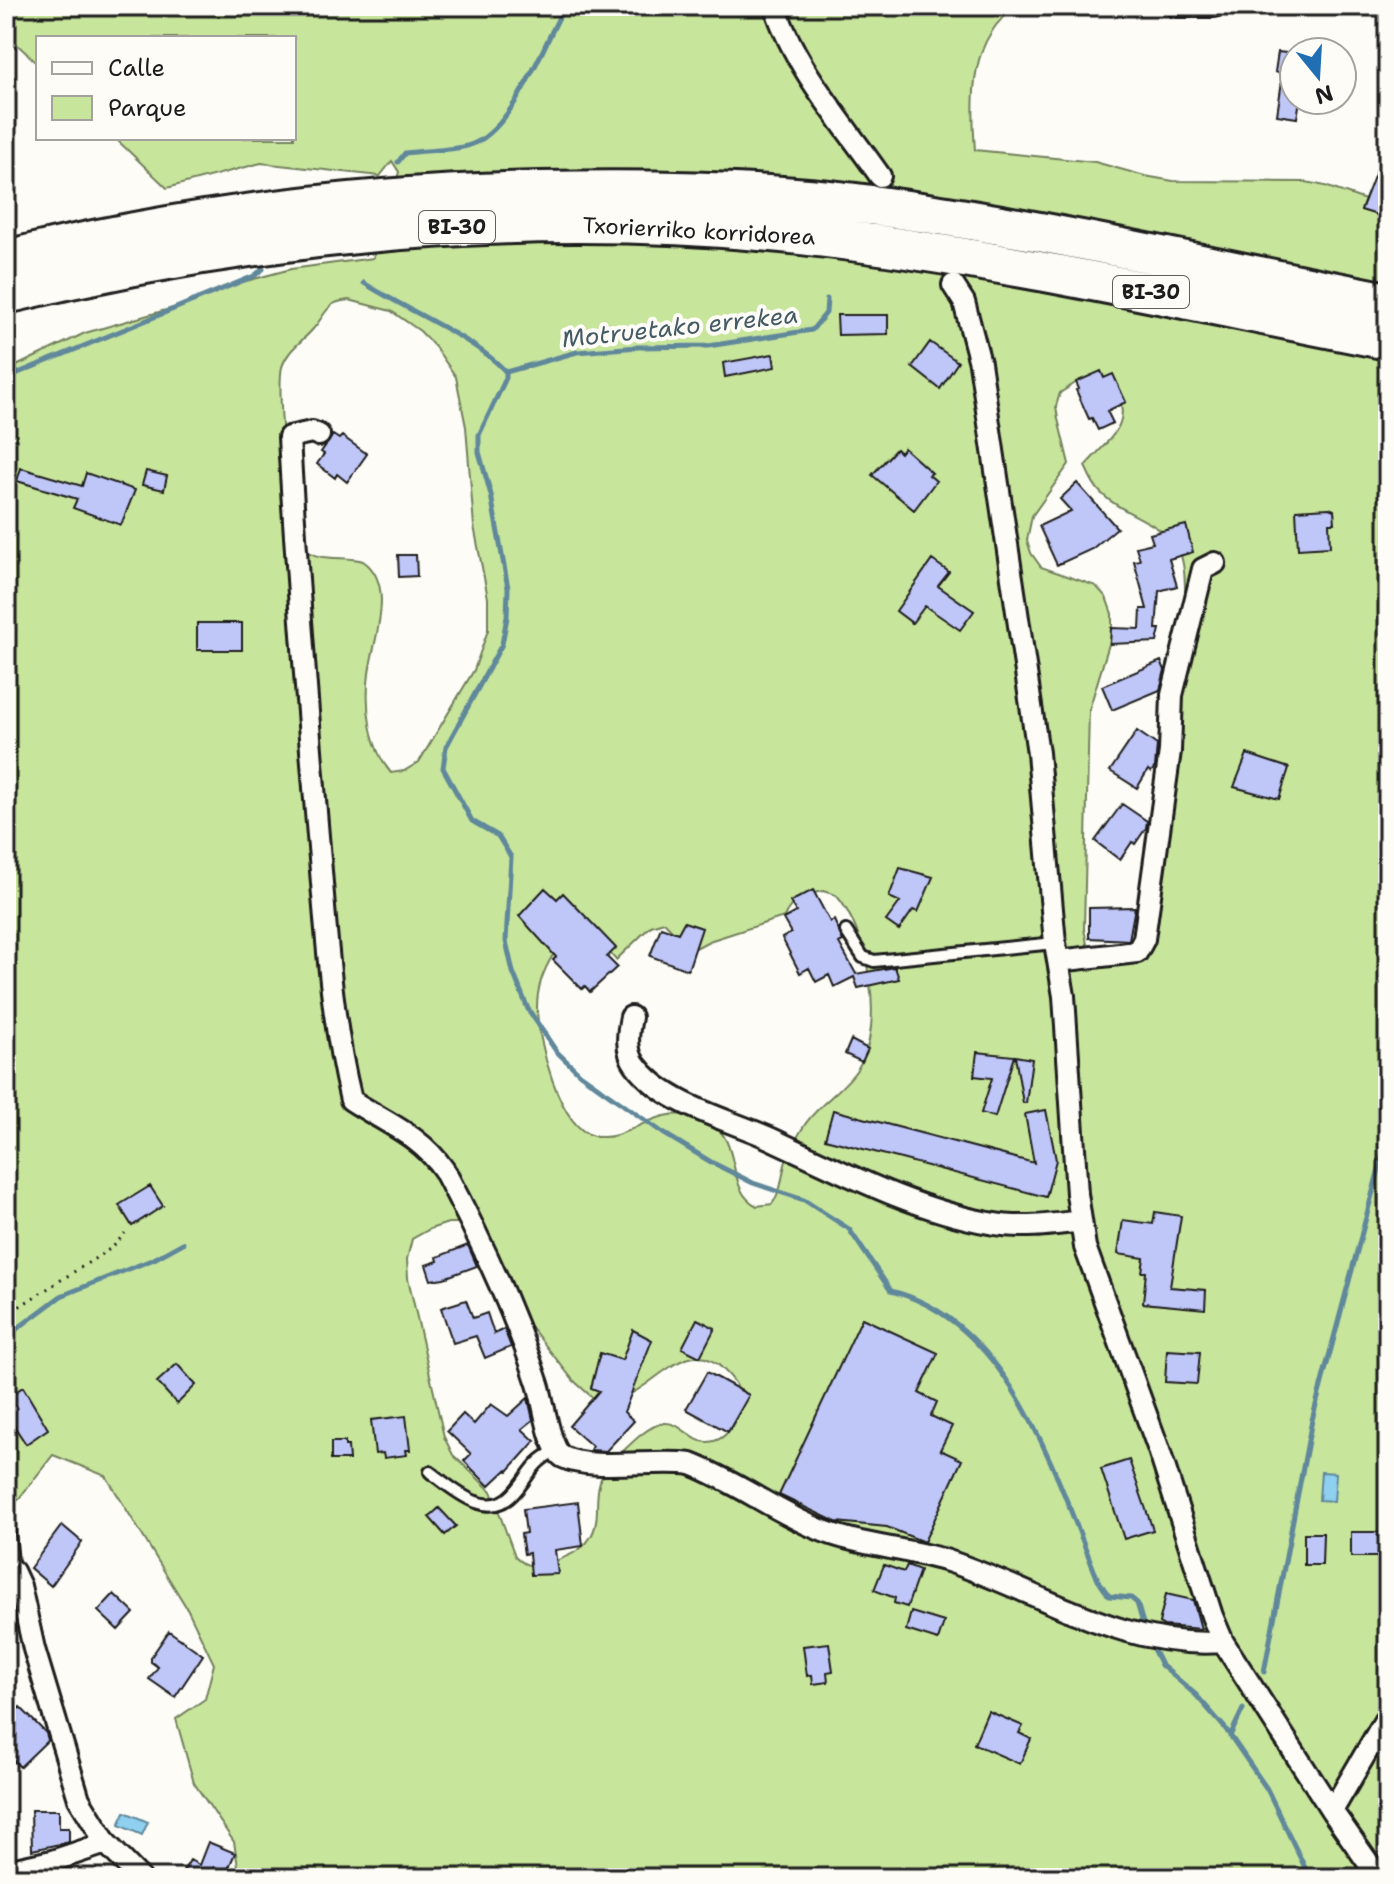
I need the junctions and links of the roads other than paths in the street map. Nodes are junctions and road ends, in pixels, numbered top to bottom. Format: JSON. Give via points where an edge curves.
{"nodes":[{"id":1,"x":775,"y":6,"type":"edge"},
{"id":2,"x":1176,"y":6,"type":"edge"},
{"id":3,"x":1214,"y":6,"type":"edge"},
{"id":4,"x":880,"y":176,"type":"dead end"},
{"id":5,"x":6,"y":260,"type":"edge"},
{"id":6,"x":953,"y":285,"type":"dead end"},
{"id":7,"x":6,"y":294,"type":"edge"},
{"id":8,"x":1388,"y":302,"type":"edge"},
{"id":9,"x":1388,"y":340,"type":"edge"},
{"id":10,"x":319,"y":435,"type":"dead end"},
{"id":11,"x":1215,"y":563,"type":"dead end"},
{"id":12,"x":846,"y":931,"type":"dead end"},
{"id":13,"x":1056,"y":952,"type":"junction"},
{"id":14,"x":631,"y":1017,"type":"dead end"},
{"id":15,"x":1081,"y":1221,"type":"junction"},
{"id":16,"x":557,"y":1450,"type":"junction"},
{"id":17,"x":430,"y":1472,"type":"dead end"},
{"id":18,"x":6,"y":1505,"type":"edge"},
{"id":19,"x":10,"y":1569,"type":"edge"},
{"id":20,"x":1223,"y":1642,"type":"junction"},
{"id":21,"x":1388,"y":1715,"type":"edge"},
{"id":22,"x":1332,"y":1811,"type":"junction"},
{"id":23,"x":106,"y":1843,"type":"junction"},
{"id":24,"x":6,"y":1871,"type":"edge"},
{"id":25,"x":140,"y":1878,"type":"edge"},
{"id":26,"x":1379,"y":1878,"type":"edge"}],
"edges":[{"from":1,"to":4,"type":"street","via":[[800,62]]},
{"from":2,"to":3,"type":"street"},
{"from":5,"to":8,"type":"highway","name":"Txorierriko korridorea","number":"BI-30","via":[[153,228],[324,204],[473,193],[703,191],[827,200],[1043,232]]},
{"from":6,"to":13,"type":"street","via":[[964,302],[980,363],[1038,753]]},
{"from":7,"to":9,"type":"highway","name":"Txorierriko korridorea","number":"BI-30","via":[[160,261],[327,237],[475,226],[629,224],[756,231],[912,249]]},
{"from":10,"to":16,"type":"street","via":[[289,437],[328,946],[345,1077],[351,1100],[431,1150],[444,1170],[524,1342]]},
{"from":11,"to":13,"type":"street","via":[[1203,569],[1172,695],[1170,751],[1144,939],[1137,952]]},
{"from":12,"to":13,"type":"lane","via":[[863,957],[874,961]]},
{"from":13,"to":15,"type":"street"},
{"from":14,"to":15,"type":"street","via":[[627,1038],[632,1061],[651,1082],[707,1114],[959,1217],[1030,1228]]},
{"from":15,"to":20,"type":"street","via":[[1085,1247]]},
{"from":16,"to":17,"type":"lane","via":[[540,1458],[499,1504],[481,1505]]},
{"from":16,"to":20,"type":"street","via":[[561,1457],[588,1464],[691,1464],[820,1530],[949,1561],[1098,1624]]},
{"from":18,"to":19,"type":"lane"},
{"from":19,"to":23,"type":"street","via":[[20,1586],[79,1799]]},
{"from":20,"to":22,"type":"street"},
{"from":21,"to":22,"type":"street"},
{"from":22,"to":26,"type":"street"},
{"from":23,"to":24,"type":"street"},
{"from":23,"to":25,"type":"street"}]}
